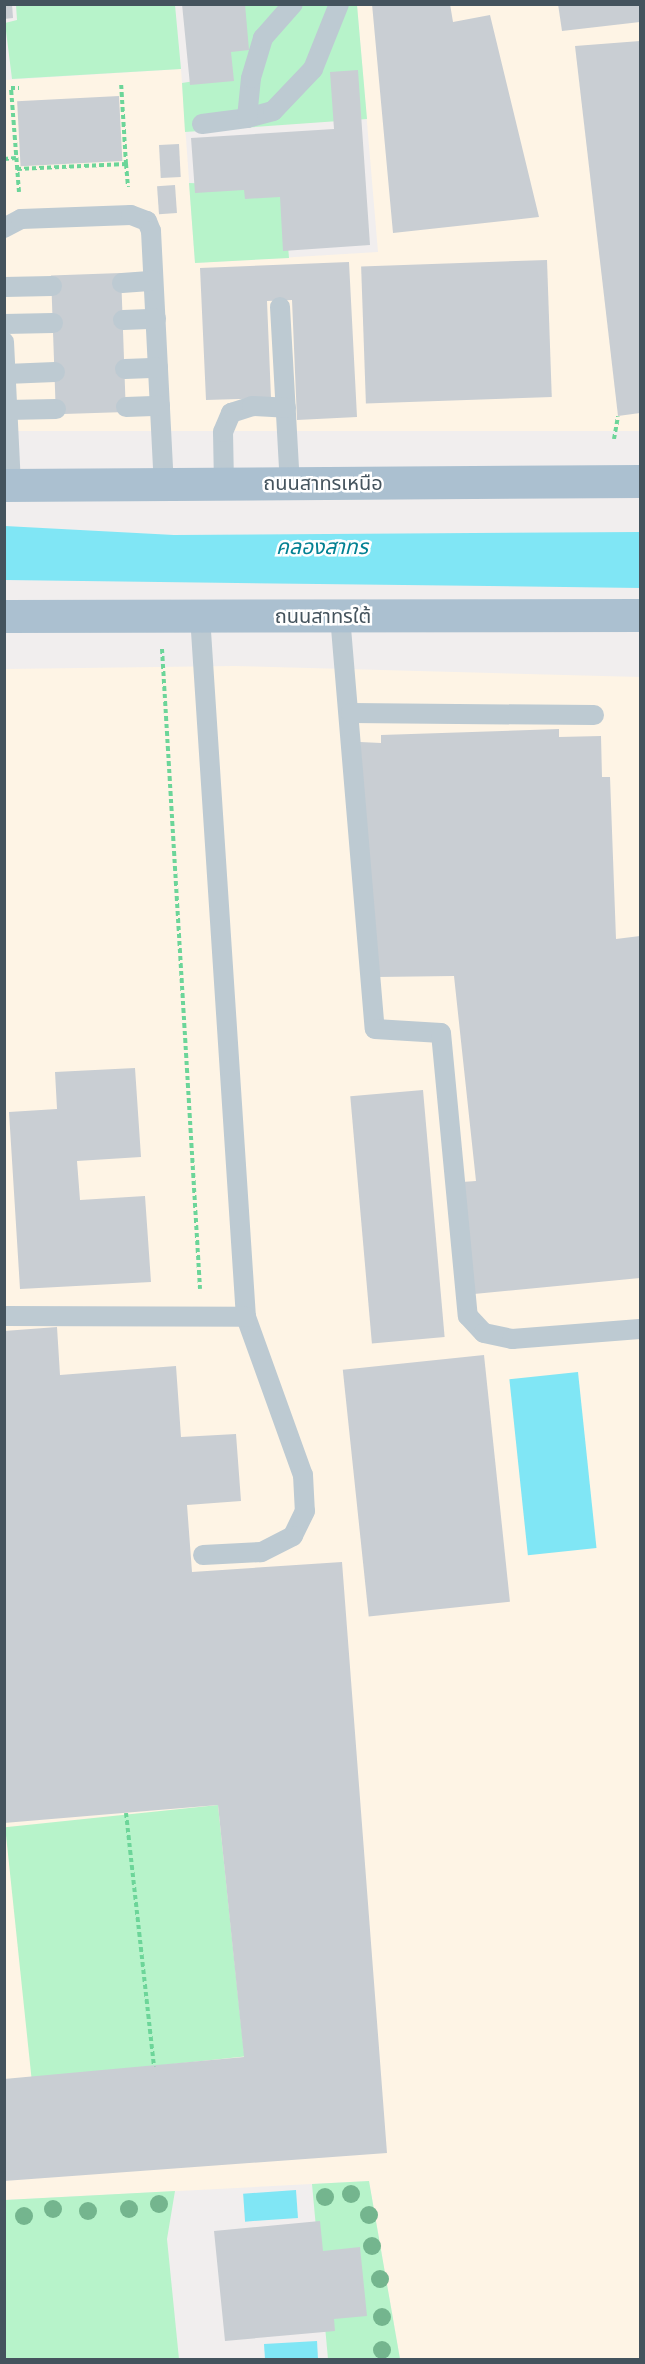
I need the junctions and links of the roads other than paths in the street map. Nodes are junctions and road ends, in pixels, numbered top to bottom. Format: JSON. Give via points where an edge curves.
{"nodes":[{"id":1,"x":293,"y":4,"type":"edge"},
{"id":2,"x":339,"y":4,"type":"edge"},
{"id":3,"x":247,"y":118,"type":"junction"},
{"id":4,"x":202,"y":124,"type":"dead end"},
{"id":5,"x":13,"y":224,"type":"edge"},
{"id":6,"x":153,"y":281,"type":"junction"},
{"id":7,"x":122,"y":283,"type":"dead end"},
{"id":8,"x":52,"y":286,"type":"dead end"},
{"id":9,"x":4,"y":287,"type":"edge"},
{"id":10,"x":280,"y":307,"type":"dead end"},
{"id":11,"x":156,"y":319,"type":"junction"},
{"id":12,"x":123,"y":320,"type":"dead end"},
{"id":13,"x":53,"y":322,"type":"dead end"},
{"id":14,"x":4,"y":324,"type":"edge"},
{"id":15,"x":4,"y":342,"type":"edge"},
{"id":16,"x":158,"y":368,"type":"junction"},
{"id":17,"x":125,"y":369,"type":"dead end"},
{"id":18,"x":55,"y":372,"type":"dead end"},
{"id":19,"x":6,"y":374,"type":"junction"},
{"id":20,"x":160,"y":406,"type":"junction"},
{"id":21,"x":126,"y":407,"type":"dead end"},
{"id":22,"x":286,"y":408,"type":"junction"},
{"id":23,"x":56,"y":409,"type":"dead end"},
{"id":24,"x":8,"y":410,"type":"junction"},
{"id":25,"x":640,"y":481,"type":"edge"},
{"id":26,"x":164,"y":484,"type":"junction"},
{"id":27,"x":224,"y":484,"type":"junction"},
{"id":28,"x":291,"y":484,"type":"junction"},
{"id":29,"x":8,"y":485,"type":"edge"},
{"id":30,"x":640,"y":615,"type":"edge"},
{"id":31,"x":4,"y":616,"type":"edge"},
{"id":32,"x":200,"y":616,"type":"junction"},
{"id":33,"x":340,"y":616,"type":"junction"},
{"id":34,"x":351,"y":713,"type":"junction"},
{"id":35,"x":594,"y":715,"type":"dead end"},
{"id":36,"x":4,"y":1316,"type":"edge"},
{"id":37,"x":246,"y":1317,"type":"junction"},
{"id":38,"x":640,"y":1329,"type":"edge"},
{"id":39,"x":203,"y":1555,"type":"dead end"}],
"edges":[{"from":1,"to":3,"type":"lane","via":[[263,38],[251,78]]},
{"from":2,"to":3,"type":"lane","via":[[313,69],[273,111]]},
{"from":3,"to":4,"type":"lane"},
{"from":5,"to":6,"type":"lane","via":[[138,216],[147,221],[151,231]]},
{"from":6,"to":7,"type":"lane"},
{"from":6,"to":11,"type":"lane"},
{"from":8,"to":9,"type":"lane"},
{"from":10,"to":22,"type":"lane"},
{"from":11,"to":12,"type":"lane"},
{"from":11,"to":16,"type":"lane"},
{"from":13,"to":14,"type":"lane"},
{"from":15,"to":19,"type":"lane"},
{"from":16,"to":17,"type":"lane"},
{"from":16,"to":20,"type":"lane"},
{"from":18,"to":19,"type":"lane"},
{"from":19,"to":24,"type":"lane"},
{"from":20,"to":21,"type":"lane"},
{"from":20,"to":26,"type":"lane"},
{"from":22,"to":27,"type":"lane","via":[[252,406],[231,413],[223,432]]},
{"from":22,"to":28,"type":"lane"},
{"from":23,"to":24,"type":"lane"},
{"from":24,"to":29,"type":"lane"},
{"from":25,"to":28,"type":"main road","name":"ถนนสาทรเหนือ"},
{"from":26,"to":27,"type":"main road","name":"ถนนสาทรเหนือ"},
{"from":26,"to":29,"type":"main road","name":"ถนนสาทรเหนือ"},
{"from":27,"to":28,"type":"main road","name":"ถนนสาทรเหนือ"},
{"from":30,"to":33,"type":"main road","name":"ถนนสาทรใต้"},
{"from":31,"to":32,"type":"main road","name":"ถนนสาทรใต้"},
{"from":32,"to":33,"type":"main road","name":"ถนนสาทรใต้"},
{"from":32,"to":37,"type":"lane"},
{"from":33,"to":34,"type":"lane"},
{"from":34,"to":35,"type":"lane"},
{"from":34,"to":38,"type":"lane","via":[[375,1029],[441,1033],[468,1316],[484,1333],[512,1339]]},
{"from":36,"to":37,"type":"lane"},
{"from":37,"to":39,"type":"lane","via":[[303,1475],[305,1511],[293,1536],[261,1552]]}]}
